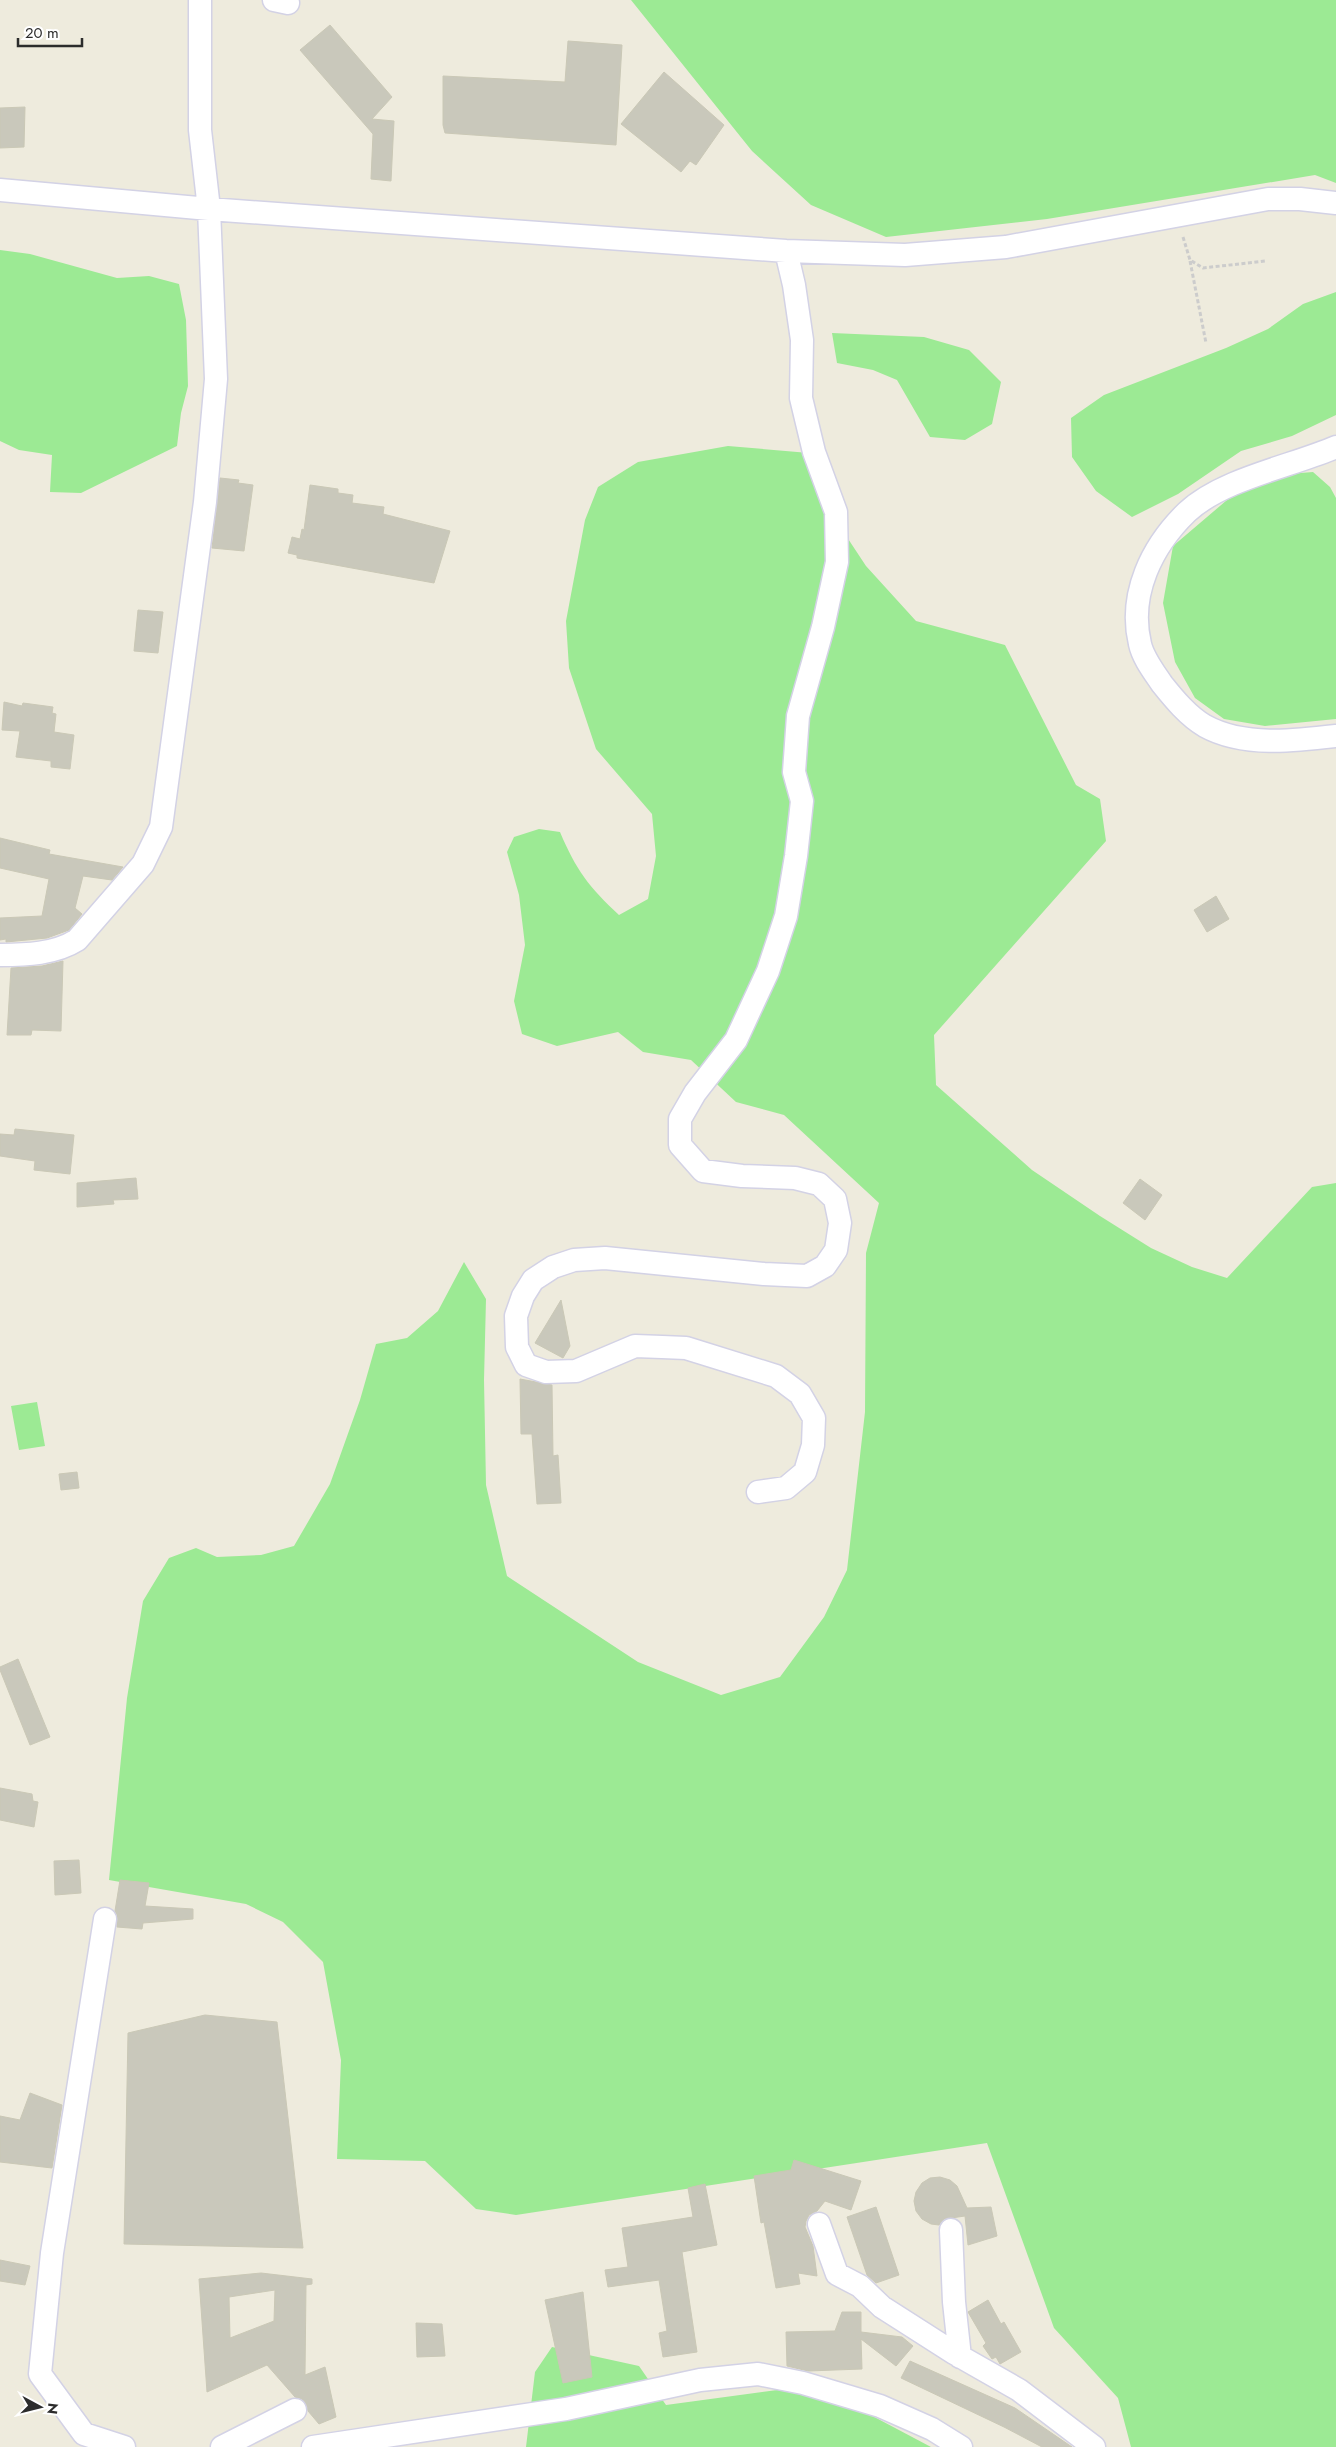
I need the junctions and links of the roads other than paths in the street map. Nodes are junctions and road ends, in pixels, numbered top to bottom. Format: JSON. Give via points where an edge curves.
{"nodes":[{"id":1,"x":200,"y":0,"type":"edge"},
{"id":2,"x":0,"y":190,"type":"edge"},
{"id":3,"x":1336,"y":203,"type":"edge"},
{"id":4,"x":209,"y":209,"type":"junction"},
{"id":5,"x":786,"y":251,"type":"junction"},
{"id":6,"x":1336,"y":447,"type":"edge"},
{"id":7,"x":1336,"y":736,"type":"edge"},
{"id":8,"x":0,"y":956,"type":"edge"},
{"id":9,"x":758,"y":1492,"type":"dead end"},
{"id":10,"x":105,"y":1919,"type":"dead end"},
{"id":11,"x":819,"y":2224,"type":"dead end"},
{"id":12,"x":950,"y":2230,"type":"dead end"},
{"id":13,"x":960,"y":2357,"type":"junction"},
{"id":14,"x":295,"y":2410,"type":"dead end"},
{"id":15,"x":78,"y":2440,"type":"edge"},
{"id":16,"x":124,"y":2447,"type":"edge"},
{"id":17,"x":222,"y":2447,"type":"edge"},
{"id":18,"x":313,"y":2447,"type":"edge"},
{"id":19,"x":961,"y":2447,"type":"edge"},
{"id":20,"x":1094,"y":2447,"type":"edge"}],
"edges":[{"from":1,"to":4,"type":"street","via":[[200,130]]},
{"from":2,"to":4,"type":"street"},
{"from":3,"to":5,"type":"street","via":[[1300,198],[1268,199],[997,247],[905,255]]},
{"from":4,"to":5,"type":"street"},
{"from":4,"to":8,"type":"street","via":[[215,388],[205,502],[161,827],[143,864],[78,940],[65,948]]},
{"from":5,"to":9,"type":"street","via":[[802,340],[801,398],[814,452],[836,512],[837,562],[798,716],[794,772],[802,800],[786,916],[768,971],[736,1040],[695,1093],[680,1119],[680,1144],[702,1171],[795,1178],[819,1184],[835,1199],[840,1223],[836,1250],[825,1266],[807,1276],[605,1258],[574,1260],[553,1267],[533,1280],[516,1316],[517,1347],[526,1365],[546,1372],[576,1371],[636,1346],[686,1348],[776,1376],[800,1394],[814,1418],[813,1445],[805,1472],[786,1488]]},
{"from":6,"to":7,"type":"street","via":[[1235,484],[1189,510],[1154,551],[1142,583],[1136,613],[1140,646],[1153,670],[1186,712],[1206,726],[1229,735],[1294,741]]},
{"from":10,"to":15,"type":"street","via":[[52,2253],[40,2374]]},
{"from":11,"to":13,"type":"street","via":[[837,2274],[860,2286],[882,2307]]},
{"from":12,"to":13,"type":"street"},
{"from":13,"to":20,"type":"street","via":[[1019,2390]]},
{"from":14,"to":17,"type":"street"},
{"from":15,"to":16,"type":"street"},
{"from":18,"to":19,"type":"street","via":[[566,2409],[700,2380],[758,2374],[803,2383],[880,2406],[932,2429]]}]}
